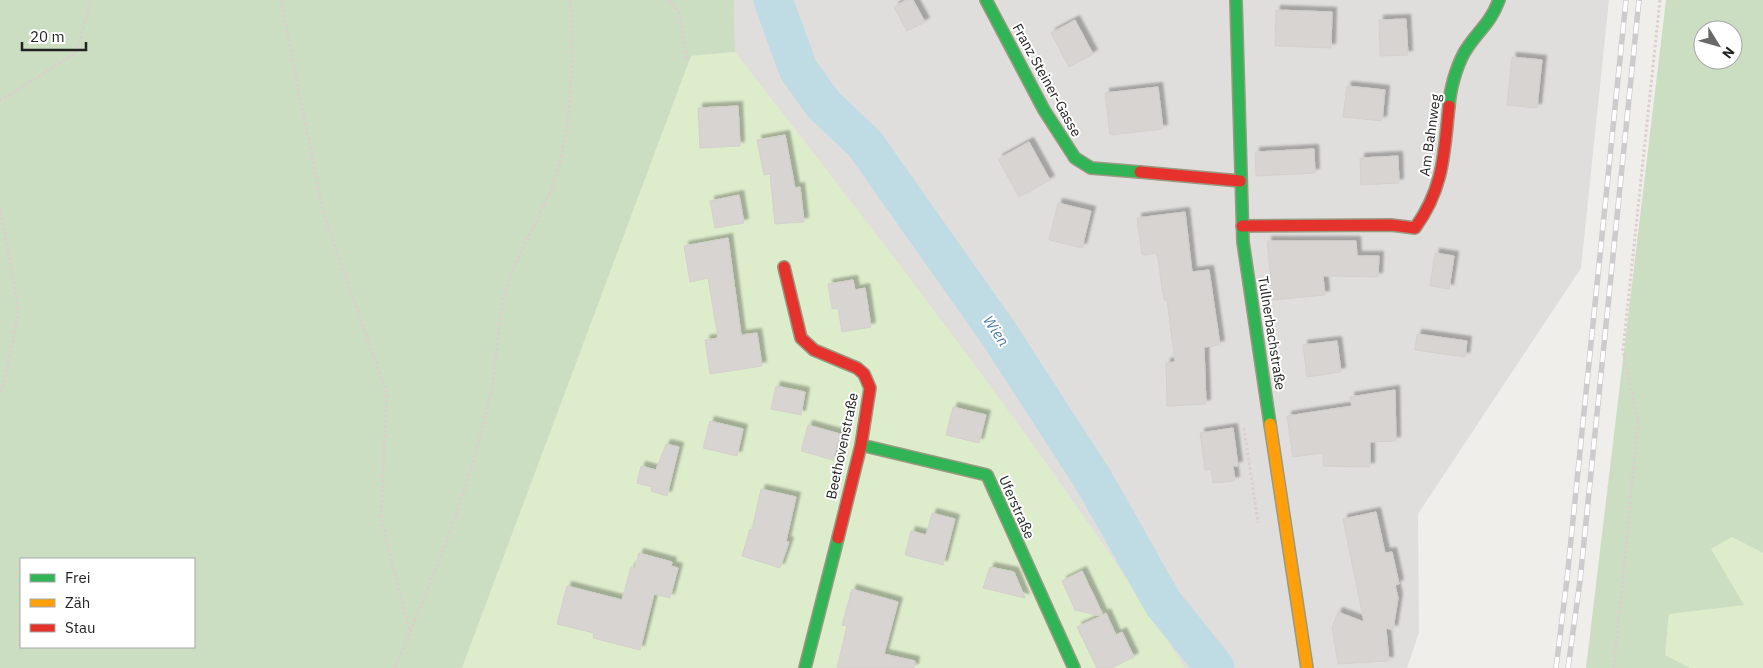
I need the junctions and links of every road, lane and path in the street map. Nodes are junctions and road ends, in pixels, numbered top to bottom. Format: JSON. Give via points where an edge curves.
{"nodes":[{"id":1,"x":91,"y":0,"type":"edge"},
{"id":2,"x":281,"y":0,"type":"edge"},
{"id":3,"x":570,"y":0,"type":"edge"},
{"id":4,"x":669,"y":0,"type":"edge"},
{"id":5,"x":986,"y":0,"type":"edge"},
{"id":6,"x":1236,"y":0,"type":"edge"},
{"id":7,"x":1499,"y":0,"type":"edge"},
{"id":8,"x":1660,"y":0,"type":"edge"},
{"id":9,"x":688,"y":61,"type":"dead end"},
{"id":10,"x":0,"y":101,"type":"edge"},
{"id":11,"x":1240,"y":181,"type":"junction"},
{"id":12,"x":0,"y":208,"type":"edge"},
{"id":13,"x":1242,"y":226,"type":"junction"},
{"id":14,"x":784,"y":267,"type":"dead end"},
{"id":15,"x":0,"y":393,"type":"edge"},
{"id":16,"x":861,"y":446,"type":"junction"},
{"id":17,"x":410,"y":633,"type":"junction"},
{"id":18,"x":394,"y":668,"type":"edge"},
{"id":19,"x":805,"y":668,"type":"edge"},
{"id":20,"x":1074,"y":668,"type":"edge"},
{"id":21,"x":1307,"y":668,"type":"edge"},
{"id":22,"x":1614,"y":668,"type":"edge"}],
"edges":[{"from":1,"to":10,"type":"path","via":[[76,53]]},
{"from":2,"to":17,"type":"path","via":[[323,212],[387,394],[381,518]]},
{"from":3,"to":17,"type":"path","via":[[572,62],[568,114],[558,168],[502,304],[491,391],[469,470],[450,534]]},
{"from":4,"to":9,"type":"path","via":[[680,14]]},
{"from":5,"to":11,"type":"street","name":"Franz Steiner-Gasse","via":[[1044,110],[1075,158],[1091,168]]},
{"from":6,"to":11,"type":"street","name":"Tullnerbachstraße"},
{"from":7,"to":13,"type":"street","name":"Am Bahnweg","via":[[1493,16],[1464,53],[1450,92],[1441,177],[1426,213],[1415,228]]},
{"from":8,"to":22,"type":"path","via":[[1623,350],[1638,421]]},
{"from":11,"to":13,"type":"street","name":"Tullnerbachstraße"},
{"from":12,"to":15,"type":"path","via":[[19,311]]},
{"from":13,"to":21,"type":"street","name":"Tullnerbachstraße"},
{"from":14,"to":16,"type":"street","name":"Beethovenstraße","via":[[801,338],[814,350],[849,363],[868,380],[870,388]]},
{"from":16,"to":19,"type":"street","name":"Beethovenstraße"},
{"from":16,"to":20,"type":"street","name":"Uferstraße","via":[[987,475]]},
{"from":17,"to":18,"type":"path"}]}
